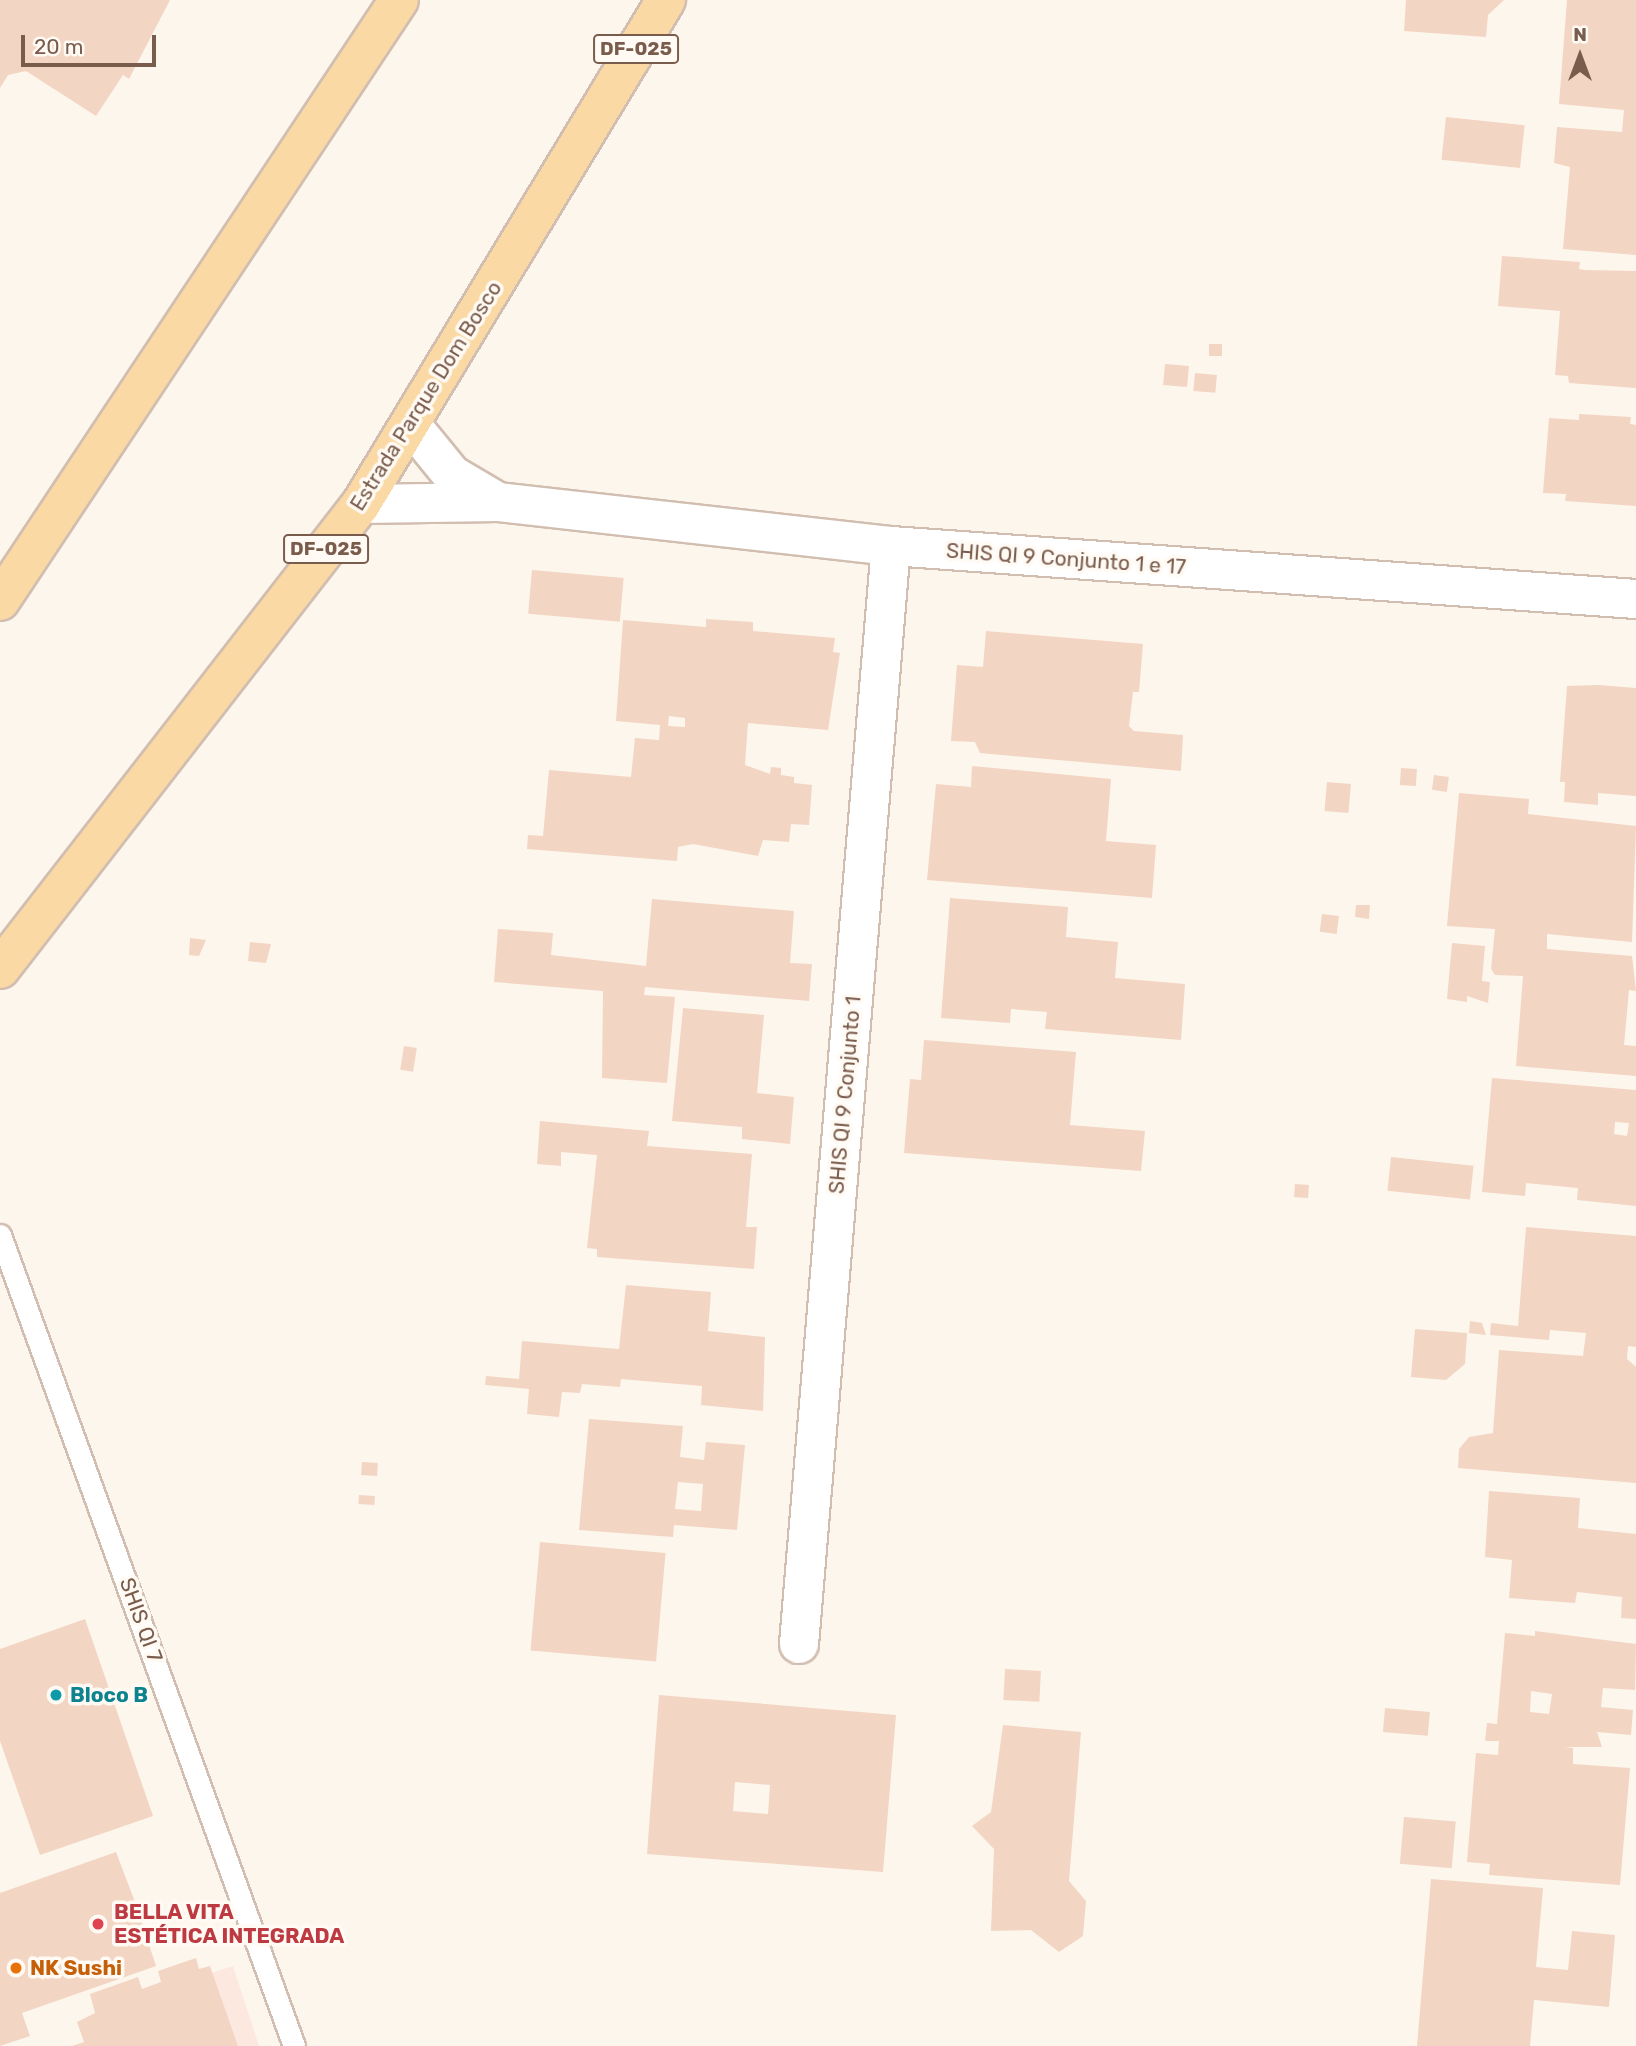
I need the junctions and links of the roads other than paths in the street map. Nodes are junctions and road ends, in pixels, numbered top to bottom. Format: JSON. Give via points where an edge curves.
{"nodes":[{"id":1,"x":666,"y":0,"type":"edge"},
{"id":2,"x":396,"y":1,"type":"edge"},
{"id":3,"x":412,"y":426,"type":"junction"},
{"id":4,"x":498,"y":502,"type":"junction"},
{"id":5,"x":361,"y":504,"type":"junction"},
{"id":6,"x":891,"y":546,"type":"junction"},
{"id":7,"x":1636,"y":599,"type":"edge"},
{"id":8,"x":0,"y":601,"type":"edge"},
{"id":9,"x":2,"y":964,"type":"edge"},
{"id":10,"x":0,"y":1235,"type":"edge"},
{"id":11,"x":799,"y":1644,"type":"dead end"},
{"id":12,"x":294,"y":2046,"type":"edge"}],
"edges":[{"from":1,"to":3,"type":"main road","name":"Estrada Parque Dom Bosco","number":"DF-025"},
{"from":2,"to":8,"type":"main road"},
{"from":3,"to":4,"type":"street","name":"SHIS QI 9 Conjunto 1 e 17","via":[[453,475]]},
{"from":3,"to":5,"type":"main road","name":"Estrada Parque Dom Bosco","number":"DF-025"},
{"from":4,"to":5,"type":"street","name":"SHIS QI 9 Conjunto 1 e 17"},
{"from":4,"to":6,"type":"street","name":"SHIS QI 9 Conjunto 1 e 17"},
{"from":5,"to":9,"type":"main road","name":"Estrada Parque Dom Bosco","number":"DF-025"},
{"from":6,"to":7,"type":"street","name":"SHIS QI 9 Conjunto 1 e 17"},
{"from":6,"to":11,"type":"street","name":"SHIS QI 9 Conjunto 1"},
{"from":10,"to":12,"type":"lane","name":"SHIS QI 7"}]}
